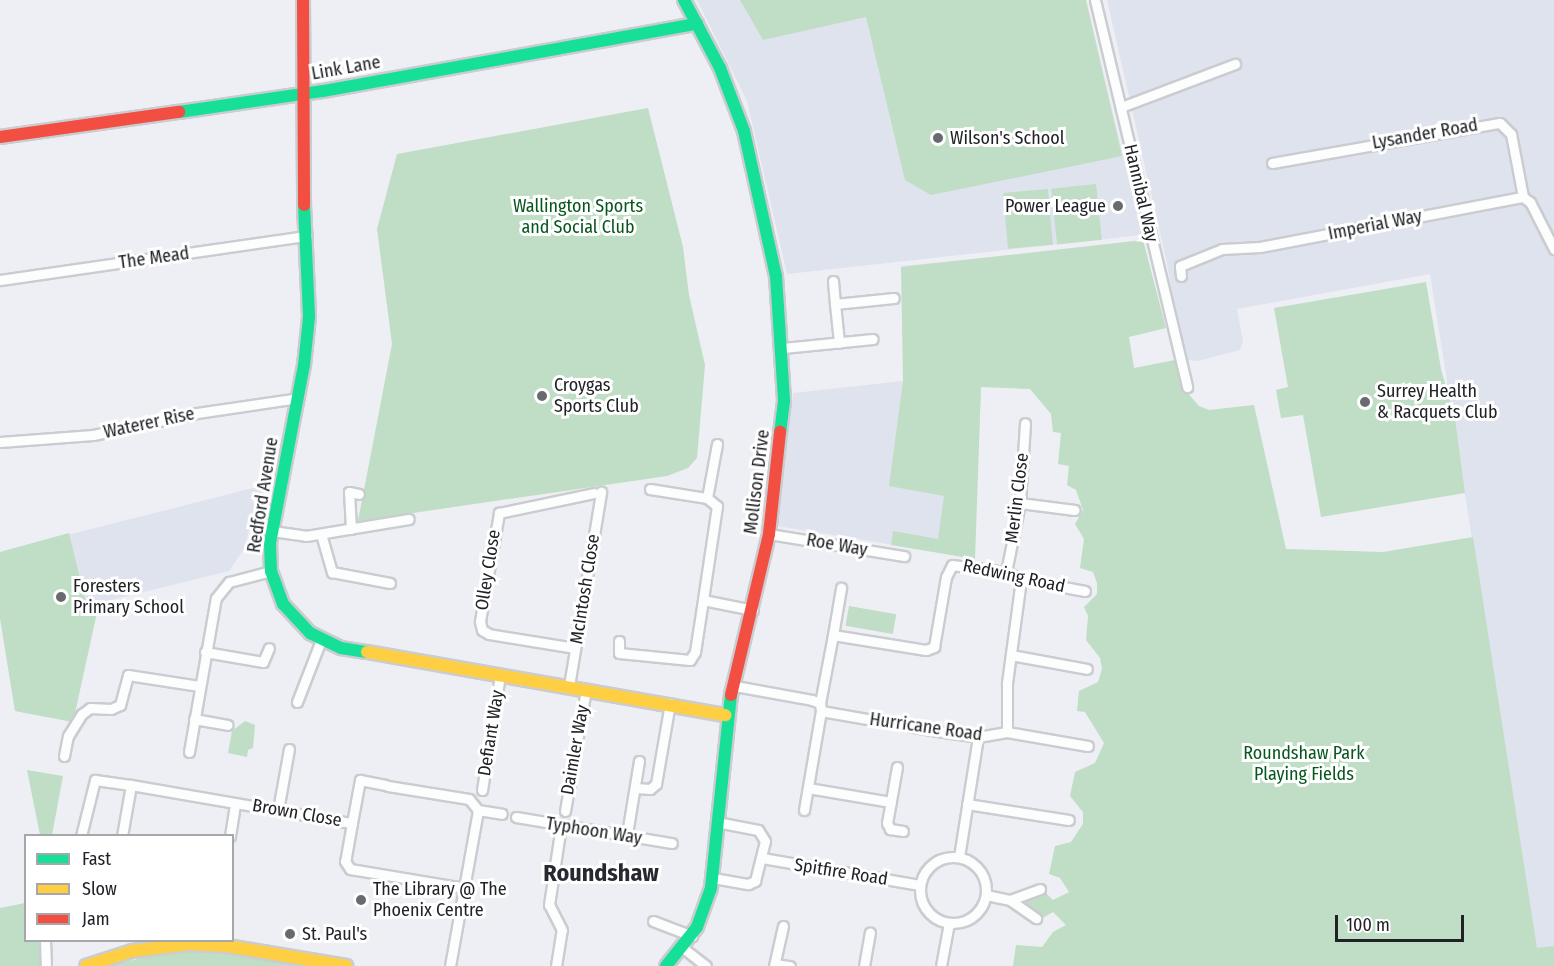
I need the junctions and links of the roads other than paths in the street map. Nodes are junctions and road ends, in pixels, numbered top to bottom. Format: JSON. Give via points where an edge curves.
{"nodes":[{"id":1,"x":303,"y":0,"type":"edge"},
{"id":2,"x":684,"y":0,"type":"edge"},
{"id":3,"x":1095,"y":0,"type":"edge"},
{"id":4,"x":697,"y":24,"type":"junction"},
{"id":5,"x":1235,"y":64,"type":"dead end"},
{"id":6,"x":303,"y":94,"type":"junction"},
{"id":7,"x":1121,"y":107,"type":"junction"},
{"id":8,"x":0,"y":137,"type":"edge"},
{"id":9,"x":1272,"y":163,"type":"dead end"},
{"id":10,"x":1523,"y":197,"type":"junction"},
{"id":11,"x":307,"y":236,"type":"junction"},
{"id":12,"x":1554,"y":249,"type":"edge"},
{"id":13,"x":1181,"y":276,"type":"dead end"},
{"id":14,"x":0,"y":280,"type":"edge"},
{"id":15,"x":833,"y":281,"type":"dead end"},
{"id":16,"x":894,"y":298,"type":"dead end"},
{"id":17,"x":835,"y":304,"type":"junction"},
{"id":18,"x":873,"y":339,"type":"dead end"},
{"id":19,"x":839,"y":343,"type":"junction"},
{"id":20,"x":783,"y":348,"type":"junction"},
{"id":21,"x":1187,"y":387,"type":"dead end"},
{"id":22,"x":298,"y":399,"type":"junction"},
{"id":23,"x":1025,"y":423,"type":"dead end"},
{"id":24,"x":0,"y":442,"type":"edge"},
{"id":25,"x":717,"y":444,"type":"dead end"},
{"id":26,"x":650,"y":489,"type":"dead end"},
{"id":27,"x":598,"y":492,"type":"joint"},
{"id":28,"x":359,"y":494,"type":"dead end"},
{"id":29,"x":707,"y":498,"type":"junction"},
{"id":30,"x":1020,"y":503,"type":"junction"},
{"id":31,"x":1075,"y":510,"type":"dead end"},
{"id":32,"x":409,"y":519,"type":"dead end"},
{"id":33,"x":351,"y":529,"type":"junction"},
{"id":34,"x":272,"y":531,"type":"junction"},
{"id":35,"x":321,"y":534,"type":"junction"},
{"id":36,"x":769,"y":534,"type":"junction"},
{"id":37,"x":904,"y":556,"type":"dead end"},
{"id":38,"x":271,"y":571,"type":"junction"},
{"id":39,"x":1006,"y":572,"type":"junction"},
{"id":40,"x":1021,"y":579,"type":"junction"},
{"id":41,"x":390,"y":583,"type":"dead end"},
{"id":42,"x":841,"y":588,"type":"dead end"},
{"id":43,"x":1085,"y":591,"type":"dead end"},
{"id":44,"x":703,"y":600,"type":"junction"},
{"id":45,"x":753,"y":610,"type":"junction"},
{"id":46,"x":833,"y":635,"type":"junction"},
{"id":47,"x":321,"y":640,"type":"junction"},
{"id":48,"x":619,"y":641,"type":"dead end"},
{"id":49,"x":269,"y":648,"type":"dead end"},
{"id":50,"x":575,"y":648,"type":"junction"},
{"id":51,"x":205,"y":652,"type":"junction"},
{"id":52,"x":1011,"y":655,"type":"junction"},
{"id":53,"x":1087,"y":669,"type":"dead end"},
{"id":54,"x":500,"y":675,"type":"junction"},
{"id":55,"x":199,"y":686,"type":"junction"},
{"id":56,"x":568,"y":686,"type":"junction"},
{"id":57,"x":735,"y":686,"type":"junction"},
{"id":58,"x":586,"y":689,"type":"junction"},
{"id":59,"x":297,"y":702,"type":"dead end"},
{"id":60,"x":670,"y":703,"type":"junction"},
{"id":61,"x":820,"y":707,"type":"junction"},
{"id":62,"x":726,"y":715,"type":"junction"},
{"id":63,"x":194,"y":719,"type":"junction"},
{"id":64,"x":227,"y":725,"type":"dead end"},
{"id":65,"x":1007,"y":732,"type":"junction"},
{"id":66,"x":978,"y":737,"type":"junction"},
{"id":67,"x":1088,"y":746,"type":"dead end"},
{"id":68,"x":289,"y":749,"type":"dead end"},
{"id":69,"x":189,"y":752,"type":"dead end"},
{"id":70,"x":64,"y":756,"type":"dead end"},
{"id":71,"x":639,"y":762,"type":"dead end"},
{"id":72,"x":897,"y":767,"type":"dead end"},
{"id":73,"x":131,"y":785,"type":"junction"},
{"id":74,"x":635,"y":788,"type":"junction"},
{"id":75,"x":808,"y":788,"type":"junction"},
{"id":76,"x":482,"y":790,"type":"dead end"},
{"id":77,"x":891,"y":802,"type":"junction"},
{"id":78,"x":235,"y":803,"type":"junction"},
{"id":79,"x":967,"y":804,"type":"junction"},
{"id":80,"x":278,"y":810,"type":"junction"},
{"id":81,"x":478,"y":810,"type":"junction"},
{"id":82,"x":804,"y":810,"type":"dead end"},
{"id":83,"x":565,"y":811,"type":"dead end"},
{"id":84,"x":502,"y":814,"type":"dead end"},
{"id":85,"x":516,"y":817,"type":"dead end"},
{"id":86,"x":1069,"y":820,"type":"dead end"},
{"id":87,"x":717,"y":822,"type":"junction"},
{"id":88,"x":351,"y":823,"type":"junction"},
{"id":89,"x":561,"y":826,"type":"junction"},
{"id":90,"x":628,"y":828,"type":"dead end"},
{"id":91,"x":903,"y":831,"type":"dead end"},
{"id":92,"x":82,"y":834,"type":"edge"},
{"id":93,"x":122,"y":834,"type":"edge"},
{"id":94,"x":230,"y":834,"type":"edge"},
{"id":95,"x":672,"y":843,"type":"dead end"},
{"id":96,"x":959,"y":857,"type":"junction"},
{"id":97,"x":762,"y":858,"type":"junction"},
{"id":98,"x":713,"y":878,"type":"junction"},
{"id":99,"x":920,"y":885,"type":"junction"},
{"id":100,"x":465,"y":888,"type":"junction"},
{"id":101,"x":1040,"y":889,"type":"dead end"},
{"id":102,"x":986,"y":895,"type":"junction"},
{"id":103,"x":1010,"y":900,"type":"junction"},
{"id":104,"x":1036,"y":918,"type":"dead end"},
{"id":105,"x":653,"y":921,"type":"dead end"},
{"id":106,"x":949,"y":923,"type":"junction"},
{"id":107,"x":783,"y":926,"type":"dead end"},
{"id":108,"x":870,"y":933,"type":"dead end"},
{"id":109,"x":692,"y":936,"type":"junction"},
{"id":110,"x":45,"y":942,"type":"edge"},
{"id":111,"x":213,"y":943,"type":"edge"},
{"id":112,"x":683,"y":948,"type":"junction"},
{"id":113,"x":308,"y":963,"type":"edge"},
{"id":114,"x":774,"y":965,"type":"edge"},
{"id":115,"x":46,"y":966,"type":"edge"},
{"id":116,"x":86,"y":966,"type":"edge"},
{"id":117,"x":346,"y":966,"type":"edge"},
{"id":118,"x":450,"y":966,"type":"edge"},
{"id":119,"x":556,"y":966,"type":"edge"},
{"id":120,"x":666,"y":966,"type":"edge"},
{"id":121,"x":706,"y":966,"type":"edge"},
{"id":122,"x":790,"y":966,"type":"edge"},
{"id":123,"x":864,"y":966,"type":"edge"},
{"id":124,"x":941,"y":966,"type":"edge"}],
"edges":[{"from":1,"to":6,"type":"street","name":"Redford Avenue"},
{"from":2,"to":4,"type":"street","name":"Mollison Drive"},
{"from":3,"to":7,"type":"street","name":"Hannibal Way"},
{"from":4,"to":6,"type":"street","name":"Link Lane"},
{"from":4,"to":20,"type":"street","name":"Mollison Drive","via":[[720,68],[744,131],[776,276]]},
{"from":5,"to":7,"type":"street"},
{"from":6,"to":8,"type":"street","name":"Link Lane"},
{"from":6,"to":11,"type":"street","name":"Redford Avenue"},
{"from":7,"to":21,"type":"street","name":"Hannibal Way"},
{"from":9,"to":10,"type":"street","name":"Lysander Road","via":[[1500,123],[1511,134]]},
{"from":10,"to":12,"type":"street","via":[[1530,202]]},
{"from":10,"to":13,"type":"street","name":"Imperial Way","via":[[1260,247],[1222,249],[1180,266]]},
{"from":11,"to":14,"type":"street","name":"The Mead"},
{"from":11,"to":22,"type":"street","name":"Redford Avenue","via":[[308,332]]},
{"from":15,"to":17,"type":"street"},
{"from":16,"to":17,"type":"street"},
{"from":17,"to":19,"type":"street"},
{"from":18,"to":19,"type":"street"},
{"from":19,"to":20,"type":"street"},
{"from":20,"to":36,"type":"street","name":"Mollison Drive","via":[[782,434]]},
{"from":22,"to":24,"type":"street","name":"Waterer Rise","via":[[197,413],[93,435]]},
{"from":22,"to":34,"type":"street","name":"Redford Avenue"},
{"from":23,"to":30,"type":"street","name":"Merlin Close"},
{"from":25,"to":29,"type":"street"},
{"from":26,"to":29,"type":"street"},
{"from":27,"to":50,"type":"street","name":"McIntosh Close"},
{"from":27,"to":50,"type":"street","name":"Olley Close","via":[[499,513],[480,621],[482,630],[489,634]]},
{"from":28,"to":33,"type":"street","via":[[349,492]]},
{"from":29,"to":44,"type":"street","via":[[715,502],[717,510]]},
{"from":30,"to":31,"type":"street"},
{"from":30,"to":39,"type":"street","name":"Merlin Close"},
{"from":32,"to":33,"type":"street"},
{"from":33,"to":35,"type":"street"},
{"from":34,"to":35,"type":"street","via":[[302,536]]},
{"from":34,"to":38,"type":"street","name":"Redford Avenue"},
{"from":35,"to":41,"type":"street","via":[[332,572]]},
{"from":36,"to":37,"type":"street","name":"Roe Way"},
{"from":36,"to":45,"type":"street","name":"Mollison Drive"},
{"from":38,"to":47,"type":"street","name":"Redford Avenue","via":[[288,611]]},
{"from":38,"to":51,"type":"street","via":[[237,578],[216,598]]},
{"from":39,"to":40,"type":"street","name":"Redwing Road"},
{"from":39,"to":46,"type":"street","name":"Redwing Road","via":[[952,565],[931,649]]},
{"from":40,"to":43,"type":"street","name":"Redwing Road"},
{"from":40,"to":52,"type":"street","name":"Hurricane Road"},
{"from":42,"to":46,"type":"street"},
{"from":44,"to":45,"type":"street"},
{"from":44,"to":48,"type":"street","via":[[695,652],[690,660],[618,653]]},
{"from":45,"to":57,"type":"street","name":"Mollison Drive"},
{"from":46,"to":61,"type":"street"},
{"from":47,"to":54,"type":"street","name":"Redford Avenue"},
{"from":47,"to":59,"type":"street"},
{"from":49,"to":51,"type":"street","via":[[263,662]]},
{"from":50,"to":56,"type":"street","name":"McIntosh Close"},
{"from":51,"to":55,"type":"street"},
{"from":52,"to":53,"type":"street"},
{"from":52,"to":65,"type":"street","name":"Hurricane Road"},
{"from":54,"to":56,"type":"street","name":"Redford Avenue"},
{"from":54,"to":76,"type":"street","name":"Defiant Way"},
{"from":55,"to":63,"type":"street"},
{"from":55,"to":70,"type":"street","via":[[128,675],[120,705],[111,709],[90,708],[82,714],[68,736]]},
{"from":56,"to":58,"type":"street","name":"Redford Avenue"},
{"from":57,"to":61,"type":"street","name":"Hurricane Road"},
{"from":57,"to":62,"type":"street","name":"Mollison Drive"},
{"from":58,"to":60,"type":"street","name":"Redford Avenue"},
{"from":58,"to":83,"type":"street","name":"Daimler Way"},
{"from":60,"to":62,"type":"street","name":"Redford Avenue"},
{"from":60,"to":74,"type":"street","via":[[656,784],[650,789]]},
{"from":61,"to":66,"type":"street","name":"Hurricane Road"},
{"from":61,"to":75,"type":"street"},
{"from":62,"to":87,"type":"street","name":"Mollison Drive"},
{"from":63,"to":64,"type":"street"},
{"from":63,"to":69,"type":"street"},
{"from":65,"to":66,"type":"street","name":"Hurricane Road"},
{"from":65,"to":67,"type":"street"},
{"from":66,"to":79,"type":"street"},
{"from":68,"to":80,"type":"street"},
{"from":71,"to":74,"type":"street"},
{"from":72,"to":77,"type":"street"},
{"from":73,"to":78,"type":"street","name":"Brown Close"},
{"from":73,"to":92,"type":"street","name":"Brown Close","via":[[95,780]]},
{"from":73,"to":93,"type":"street"},
{"from":74,"to":90,"type":"street"},
{"from":75,"to":77,"type":"street"},
{"from":75,"to":82,"type":"street"},
{"from":77,"to":91,"type":"street","via":[[887,823],[890,828]]},
{"from":78,"to":80,"type":"street","name":"Brown Close"},
{"from":78,"to":94,"type":"street"},
{"from":79,"to":86,"type":"street"},
{"from":79,"to":96,"type":"street"},
{"from":80,"to":88,"type":"street","name":"Brown Close"},
{"from":81,"to":84,"type":"street"},
{"from":81,"to":88,"type":"street","via":[[472,800],[360,780]]},
{"from":81,"to":100,"type":"street"},
{"from":85,"to":89,"type":"street","name":"Typhoon Way"},
{"from":87,"to":97,"type":"street","via":[[761,831],[765,838]]},
{"from":87,"to":98,"type":"street","name":"Mollison Drive"},
{"from":88,"to":100,"type":"street","name":"Brown Close","via":[[345,861],[350,869]]},
{"from":89,"to":95,"type":"street","name":"Typhoon Way"},
{"from":89,"to":119,"type":"street","via":[[549,905],[562,930]]},
{"from":96,"to":99,"type":"street","via":[[938,860],[929,867]]},
{"from":96,"to":102,"type":"street","via":[[976,865]]},
{"from":97,"to":98,"type":"street","via":[[758,878],[752,883]]},
{"from":97,"to":99,"type":"street","name":"Spitfire Road"},
{"from":98,"to":109,"type":"street","name":"Mollison Drive","via":[[705,909]]},
{"from":99,"to":106,"type":"street","via":[[930,914]]},
{"from":100,"to":118,"type":"street"},
{"from":101,"to":103,"type":"street"},
{"from":102,"to":103,"type":"street"},
{"from":102,"to":106,"type":"street","via":[[975,915]]},
{"from":103,"to":104,"type":"street"},
{"from":105,"to":109,"type":"street"},
{"from":106,"to":124,"type":"street"},
{"from":107,"to":114,"type":"street"},
{"from":108,"to":123,"type":"street"},
{"from":109,"to":112,"type":"street","name":"Mollison Drive"},
{"from":110,"to":115,"type":"street"},
{"from":111,"to":113,"type":"street"},
{"from":111,"to":116,"type":"street","via":[[148,948]]},
{"from":112,"to":120,"type":"street","name":"Mollison Drive"},
{"from":112,"to":121,"type":"street"},
{"from":113,"to":117,"type":"street"},
{"from":114,"to":122,"type":"street"}]}
